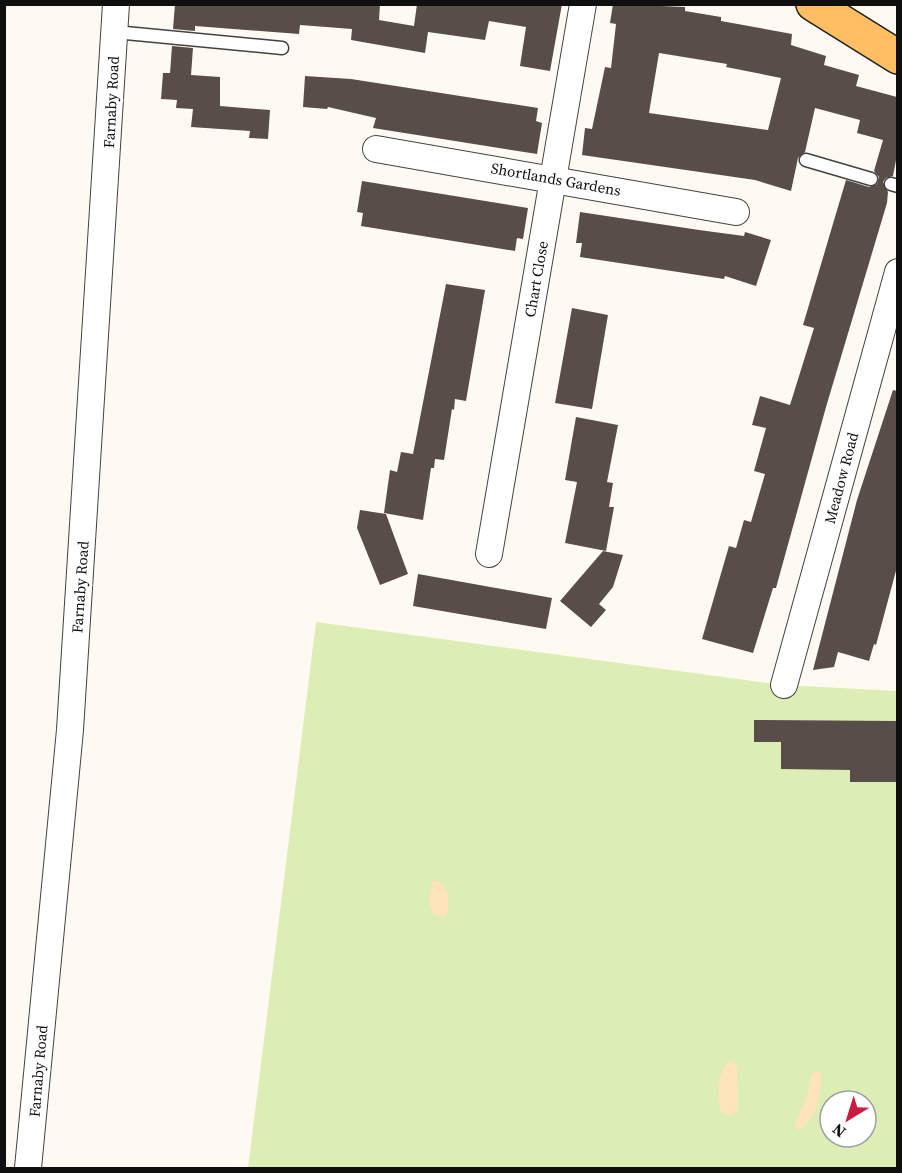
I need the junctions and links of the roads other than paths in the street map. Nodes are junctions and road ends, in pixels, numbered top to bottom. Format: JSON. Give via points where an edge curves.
{"nodes":[{"id":1,"x":116,"y":4,"type":"edge"},
{"id":2,"x":584,"y":4,"type":"edge"},
{"id":3,"x":813,"y":4,"type":"edge"},
{"id":4,"x":115,"y":32,"type":"junction"},
{"id":5,"x":282,"y":48,"type":"dead end"},
{"id":6,"x":897,"y":57,"type":"edge"},
{"id":7,"x":376,"y":148,"type":"dead end"},
{"id":8,"x":806,"y":160,"type":"dead end"},
{"id":9,"x":552,"y":178,"type":"junction"},
{"id":10,"x":871,"y":179,"type":"dead end"},
{"id":11,"x":736,"y":212,"type":"dead end"},
{"id":12,"x":897,"y":272,"type":"edge"},
{"id":13,"x":489,"y":554,"type":"dead end"},
{"id":14,"x":783,"y":685,"type":"dead end"},
{"id":15,"x":28,"y":1168,"type":"edge"}],
"edges":[{"from":1,"to":4,"type":"street","name":"Farnaby Road"},
{"from":2,"to":9,"type":"street","name":"Chart Close"},
{"from":3,"to":6,"type":"main road"},
{"from":4,"to":5,"type":"lane"},
{"from":4,"to":15,"type":"street","name":"Farnaby Road","via":[[70,730]]},
{"from":7,"to":9,"type":"street","name":"Shortlands Gardens"},
{"from":8,"to":10,"type":"lane"},
{"from":9,"to":11,"type":"street","name":"Shortlands Gardens"},
{"from":9,"to":13,"type":"street","name":"Chart Close"},
{"from":12,"to":14,"type":"street","name":"Meadow Road"}]}
